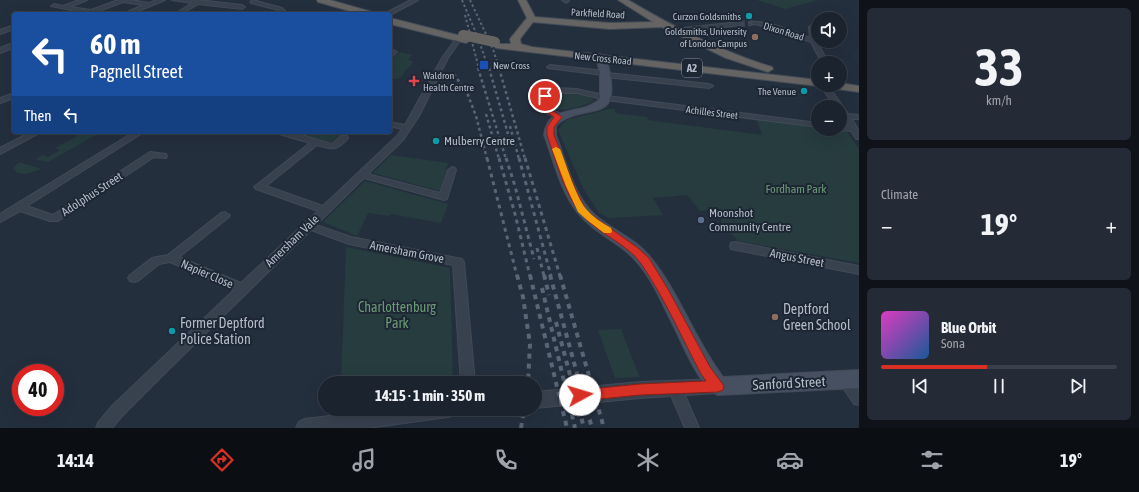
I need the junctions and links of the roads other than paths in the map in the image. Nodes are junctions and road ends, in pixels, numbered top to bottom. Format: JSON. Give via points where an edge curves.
{"nodes":[{"id":1,"x":84,"y":0,"type":"edge"},
{"id":2,"x":113,"y":0,"type":"edge"},
{"id":3,"x":122,"y":0,"type":"edge"},
{"id":4,"x":162,"y":0,"type":"edge"},
{"id":5,"x":175,"y":0,"type":"edge"},
{"id":6,"x":321,"y":0,"type":"edge"},
{"id":7,"x":415,"y":0,"type":"edge"},
{"id":8,"x":522,"y":0,"type":"edge"},
{"id":9,"x":622,"y":0,"type":"edge"},
{"id":10,"x":200,"y":1,"type":"edge"},
{"id":11,"x":254,"y":1,"type":"edge"},
{"id":12,"x":149,"y":5,"type":"junction"},
{"id":13,"x":54,"y":6,"type":"dead end"},
{"id":14,"x":63,"y":7,"type":"junction"},
{"id":15,"x":242,"y":7,"type":"junction"},
{"id":16,"x":84,"y":12,"type":"edge"},
{"id":17,"x":91,"y":12,"type":"edge"},
{"id":18,"x":131,"y":12,"type":"edge"},
{"id":19,"x":181,"y":12,"type":"edge"},
{"id":20,"x":233,"y":12,"type":"edge"},
{"id":21,"x":281,"y":12,"type":"edge"},
{"id":22,"x":362,"y":12,"type":"edge"},
{"id":23,"x":391,"y":12,"type":"edge"},
{"id":24,"x":532,"y":19,"type":"junction"},
{"id":25,"x":393,"y":21,"type":"edge"},
{"id":26,"x":664,"y":24,"type":"junction"},
{"id":27,"x":739,"y":24,"type":"tunnel mouth"},
{"id":28,"x":753,"y":24,"type":"tunnel mouth"},
{"id":29,"x":0,"y":25,"type":"edge"},
{"id":30,"x":12,"y":27,"type":"edge"},
{"id":31,"x":12,"y":28,"type":"edge"},
{"id":32,"x":674,"y":31,"type":"junction"},
{"id":33,"x":0,"y":32,"type":"edge"},
{"id":34,"x":462,"y":37,"type":"junction"},
{"id":35,"x":515,"y":39,"type":"junction"},
{"id":36,"x":811,"y":40,"type":"edge"},
{"id":37,"x":0,"y":44,"type":"edge"},
{"id":38,"x":497,"y":44,"type":"junction"},
{"id":39,"x":12,"y":45,"type":"edge"},
{"id":40,"x":530,"y":50,"type":"junction"},
{"id":41,"x":0,"y":51,"type":"edge"},
{"id":42,"x":550,"y":68,"type":"dead end"},
{"id":43,"x":604,"y":68,"type":"junction"},
{"id":44,"x":752,"y":69,"type":"junction"},
{"id":45,"x":811,"y":81,"type":"edge"},
{"id":46,"x":847,"y":84,"type":"edge"},
{"id":47,"x":859,"y":85,"type":"edge"},
{"id":48,"x":709,"y":86,"type":"dead end"},
{"id":49,"x":847,"y":87,"type":"edge"},
{"id":50,"x":859,"y":89,"type":"edge"},
{"id":51,"x":12,"y":96,"type":"edge"},
{"id":52,"x":606,"y":98,"type":"junction"},
{"id":53,"x":0,"y":101,"type":"edge"},
{"id":54,"x":847,"y":116,"type":"joint"},
{"id":55,"x":559,"y":117,"type":"junction"},
{"id":56,"x":859,"y":117,"type":"edge"},
{"id":57,"x":392,"y":124,"type":"edge"},
{"id":58,"x":811,"y":124,"type":"edge"},
{"id":59,"x":407,"y":128,"type":"junction"},
{"id":60,"x":847,"y":129,"type":"edge"},
{"id":61,"x":853,"y":129,"type":"junction"},
{"id":62,"x":32,"y":134,"type":"edge"},
{"id":63,"x":137,"y":134,"type":"edge"},
{"id":64,"x":289,"y":134,"type":"edge"},
{"id":65,"x":859,"y":137,"type":"edge"},
{"id":66,"x":344,"y":138,"type":"dead end"},
{"id":67,"x":316,"y":142,"type":"junction"},
{"id":68,"x":0,"y":151,"type":"edge"},
{"id":69,"x":163,"y":156,"type":"dead end"},
{"id":70,"x":452,"y":170,"type":"dead end"},
{"id":71,"x":362,"y":175,"type":"junction"},
{"id":72,"x":19,"y":207,"type":"junction"},
{"id":73,"x":325,"y":210,"type":"junction"},
{"id":74,"x":225,"y":215,"type":"dead end"},
{"id":75,"x":0,"y":219,"type":"edge"},
{"id":76,"x":309,"y":226,"type":"junction"},
{"id":77,"x":735,"y":246,"type":"dead end"},
{"id":78,"x":171,"y":258,"type":"junction"},
{"id":79,"x":859,"y":270,"type":"edge"},
{"id":80,"x":134,"y":278,"type":"dead end"},
{"id":81,"x":243,"y":290,"type":"junction"},
{"id":82,"x":467,"y":376,"type":"edge"},
{"id":83,"x":852,"y":380,"type":"edge"},
{"id":84,"x":718,"y":386,"type":"junction"},
{"id":85,"x":675,"y":388,"type":"junction"},
{"id":86,"x":542,"y":399,"type":"edge"},
{"id":87,"x":859,"y":399,"type":"edge"},
{"id":88,"x":411,"y":416,"type":"edge"},
{"id":89,"x":369,"y":424,"type":"edge"},
{"id":90,"x":103,"y":428,"type":"edge"},
{"id":91,"x":305,"y":428,"type":"edge"},
{"id":92,"x":692,"y":428,"type":"edge"}],
"edges":[{"from":1,"to":14,"type":"street"},
{"from":2,"to":3,"type":"street"},
{"from":3,"to":12,"type":"street"},
{"from":3,"to":17,"type":"street"},
{"from":4,"to":12,"type":"street"},
{"from":5,"to":10,"type":"street"},
{"from":6,"to":22,"type":"highway"},
{"from":7,"to":23,"type":"street"},
{"from":8,"to":24,"type":"highway"},
{"from":9,"to":26,"type":"highway"},
{"from":10,"to":15,"type":"street"},
{"from":10,"to":19,"type":"street"},
{"from":11,"to":15,"type":"street"},
{"from":11,"to":21,"type":"street","via":[[280,9]]},
{"from":12,"to":18,"type":"street"},
{"from":13,"to":14,"type":"street"},
{"from":14,"to":16,"type":"street"},
{"from":15,"to":20,"type":"street"},
{"from":24,"to":26,"type":"highway","name":"Parkfield Road","via":[[610,26]]},
{"from":24,"to":35,"type":"highway"},
{"from":25,"to":34,"type":"highway","name":"New Cross Road","number":"A2"},
{"from":26,"to":32,"type":"highway","number":"A2"},
{"from":27,"to":32,"type":"street"},
{"from":28,"to":36,"type":"street","name":"Dixon Road","via":[[772,26]]},
{"from":29,"to":30,"type":"street"},
{"from":31,"to":33,"type":"street"},
{"from":32,"to":44,"type":"highway","number":"A2"},
{"from":34,"to":38,"type":"highway","name":"New Cross Road","number":"A2"},
{"from":34,"to":59,"type":"street","name":"Amersham Vale","via":[[445,58]]},
{"from":35,"to":38,"type":"highway","name":"New Cross Road","number":"A2"},
{"from":35,"to":40,"type":"highway","number":"A2","via":[[516,46]]},
{"from":37,"to":39,"type":"street"},
{"from":38,"to":40,"type":"highway","name":"New Cross Road","number":"A2"},
{"from":39,"to":41,"type":"street"},
{"from":40,"to":43,"type":"highway","name":"New Cross Road","number":"A2"},
{"from":42,"to":43,"type":"street"},
{"from":43,"to":44,"type":"highway","name":"New Cross Road","number":"A2","via":[[614,59]]},
{"from":43,"to":48,"type":"street"},
{"from":43,"to":52,"type":"main road"},
{"from":44,"to":45,"type":"highway","name":"New Cross Road","number":"A2"},
{"from":46,"to":47,"type":"highway"},
{"from":49,"to":50,"type":"highway"},
{"from":51,"to":53,"type":"street"},
{"from":52,"to":55,"type":"main road","via":[[597,107]]},
{"from":52,"to":55,"type":"street","name":"Achilles Street","via":[[564,90],[548,91],[545,96],[547,110]]},
{"from":52,"to":58,"type":"street","name":"Achilles Street"},
{"from":54,"to":56,"type":"street"},
{"from":54,"to":61,"type":"street"},
{"from":55,"to":84,"type":"main road","via":[[550,127],[550,135],[582,210],[645,261],[706,371]]},
{"from":57,"to":59,"type":"street"},
{"from":59,"to":71,"type":"street","name":"Amersham Vale"},
{"from":60,"to":61,"type":"street"},
{"from":61,"to":65,"type":"street"},
{"from":62,"to":68,"type":"street"},
{"from":63,"to":72,"type":"street"},
{"from":64,"to":67,"type":"street"},
{"from":66,"to":67,"type":"street","via":[[333,147]]},
{"from":67,"to":73,"type":"street","via":[[259,187]]},
{"from":69,"to":72,"type":"street","name":"Adolphus Street","via":[[153,154],[54,219]]},
{"from":70,"to":71,"type":"street","via":[[444,197]]},
{"from":71,"to":73,"type":"street","name":"Amersham Vale"},
{"from":72,"to":75,"type":"street"},
{"from":73,"to":76,"type":"street","name":"Amersham Vale"},
{"from":74,"to":78,"type":"street","name":"Napier Close"},
{"from":76,"to":81,"type":"street","name":"Amersham Vale"},
{"from":76,"to":82,"type":"street","name":"Amersham Grove","via":[[349,240],[458,262]]},
{"from":77,"to":79,"type":"street","name":"Angus Street"},
{"from":78,"to":80,"type":"street","name":"Napier Close","via":[[156,261]]},
{"from":78,"to":81,"type":"street","name":"Napier Close"},
{"from":81,"to":90,"type":"street","name":"Amersham Vale","via":[[154,374]]},
{"from":83,"to":84,"type":"main road","name":"Sanford Street"},
{"from":83,"to":87,"type":"street"},
{"from":84,"to":85,"type":"street"},
{"from":85,"to":86,"type":"street"},
{"from":85,"to":92,"type":"street"},
{"from":88,"to":89,"type":"street"},
{"from":89,"to":91,"type":"street"}]}
